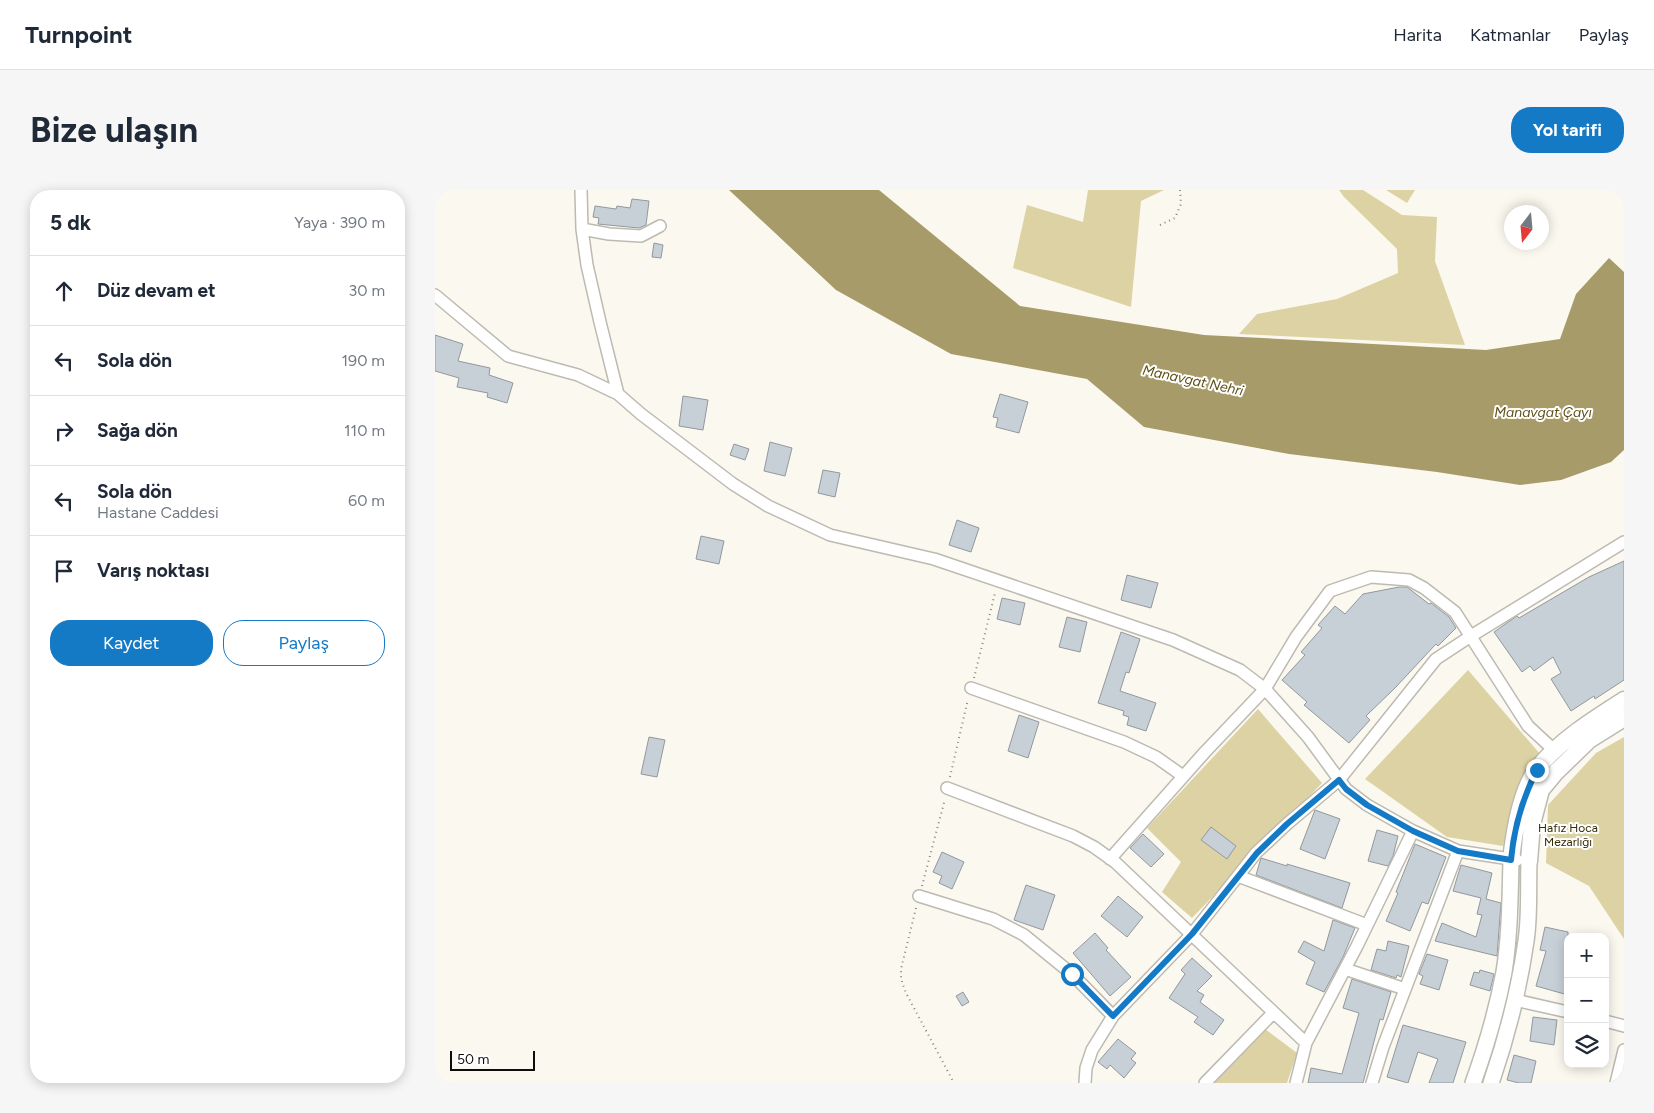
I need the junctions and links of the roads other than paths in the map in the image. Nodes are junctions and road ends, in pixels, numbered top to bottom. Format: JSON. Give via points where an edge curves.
{"nodes":[{"id":1,"x":581,"y":190,"type":"edge"},
{"id":2,"x":660,"y":226,"type":"dead end"},
{"id":3,"x":582,"y":229,"type":"junction"},
{"id":4,"x":435,"y":295,"type":"edge"},
{"id":5,"x":618,"y":394,"type":"junction"},
{"id":6,"x":1624,"y":542,"type":"edge"},
{"id":7,"x":1471,"y":636,"type":"junction"},
{"id":8,"x":971,"y":688,"type":"road end"},
{"id":9,"x":1265,"y":689,"type":"junction"},
{"id":10,"x":1624,"y":700,"type":"edge"},
{"id":11,"x":1624,"y":718,"type":"edge"},
{"id":12,"x":1555,"y":751,"type":"junction"},
{"id":13,"x":1183,"y":776,"type":"junction"},
{"id":14,"x":1339,"y":780,"type":"junction"},
{"id":15,"x":947,"y":788,"type":"road end"},
{"id":16,"x":1413,"y":831,"type":"junction"},
{"id":17,"x":1458,"y":851,"type":"junction"},
{"id":18,"x":1110,"y":859,"type":"junction"},
{"id":19,"x":1511,"y":860,"type":"junction"},
{"id":20,"x":1529,"y":860,"type":"junction"},
{"id":21,"x":1238,"y":876,"type":"junction"},
{"id":22,"x":919,"y":896,"type":"road end"},
{"id":23,"x":1367,"y":925,"type":"junction"},
{"id":24,"x":1192,"y":934,"type":"junction"},
{"id":25,"x":1345,"y":969,"type":"junction"},
{"id":26,"x":1405,"y":989,"type":"junction"},
{"id":27,"x":1515,"y":1000,"type":"junction"},
{"id":28,"x":1564,"y":1011,"type":"edge"},
{"id":29,"x":1273,"y":1013,"type":"junction"},
{"id":30,"x":1113,"y":1016,"type":"junction"},
{"id":31,"x":1609,"y":1022,"type":"edge"},
{"id":32,"x":1624,"y":1026,"type":"edge"},
{"id":33,"x":1306,"y":1043,"type":"junction"},
{"id":34,"x":1624,"y":1050,"type":"edge"},
{"id":35,"x":1085,"y":1083,"type":"edge"},
{"id":36,"x":1205,"y":1083,"type":"edge"},
{"id":37,"x":1296,"y":1083,"type":"edge"},
{"id":38,"x":1372,"y":1083,"type":"edge"},
{"id":39,"x":1473,"y":1083,"type":"edge"},
{"id":40,"x":1491,"y":1083,"type":"edge"},
{"id":41,"x":1616,"y":1083,"type":"edge"}],
"edges":[{"from":1,"to":3,"type":"street"},
{"from":2,"to":3,"type":"street","via":[[641,236]]},
{"from":3,"to":5,"type":"street","via":[[587,265]]},
{"from":4,"to":5,"type":"street","via":[[508,356],[578,375]]},
{"from":5,"to":9,"type":"street","via":[[733,484],[768,506],[830,535],[934,559],[1173,640],[1240,670]]},
{"from":6,"to":7,"type":"street"},
{"from":7,"to":9,"type":"street","via":[[1455,612],[1424,588],[1409,580],[1371,577],[1330,591],[1296,637]]},
{"from":7,"to":12,"type":"street","via":[[1528,726]]},
{"from":7,"to":14,"type":"street","via":[[1436,659]]},
{"from":8,"to":13,"type":"street","via":[[1124,742],[1157,757]]},
{"from":9,"to":13,"type":"street"},
{"from":9,"to":14,"type":"street"},
{"from":10,"to":12,"type":"main road","via":[[1582,727]]},
{"from":11,"to":20,"type":"main road","via":[[1589,740],[1541,790],[1532,824]]},
{"from":12,"to":19,"type":"main road","via":[[1537,770],[1525,792]]},
{"from":13,"to":18,"type":"street"},
{"from":14,"to":16,"type":"street","via":[[1367,805]]},
{"from":14,"to":21,"type":"street","via":[[1281,830]]},
{"from":15,"to":18,"type":"street","via":[[1073,836]]},
{"from":16,"to":17,"type":"street"},
{"from":16,"to":23,"type":"street"},
{"from":17,"to":19,"type":"street"},
{"from":17,"to":26,"type":"street"},
{"from":18,"to":24,"type":"street"},
{"from":19,"to":20,"type":"street"},
{"from":19,"to":39,"type":"street","via":[[1504,972]]},
{"from":20,"to":27,"type":"street","via":[[1526,940]]},
{"from":21,"to":23,"type":"street"},
{"from":21,"to":24,"type":"street"},
{"from":22,"to":30,"type":"street","via":[[993,919],[1024,935],[1072,974]]},
{"from":23,"to":25,"type":"street"},
{"from":24,"to":29,"type":"street"},
{"from":24,"to":30,"type":"street"},
{"from":25,"to":26,"type":"street"},
{"from":25,"to":33,"type":"street"},
{"from":26,"to":38,"type":"street"},
{"from":27,"to":28,"type":"street"},
{"from":27,"to":40,"type":"street"},
{"from":29,"to":33,"type":"street"},
{"from":29,"to":36,"type":"street"},
{"from":30,"to":35,"type":"street","via":[[1092,1050]]},
{"from":31,"to":32,"type":"street"},
{"from":33,"to":37,"type":"street"},
{"from":34,"to":41,"type":"street"}]}
